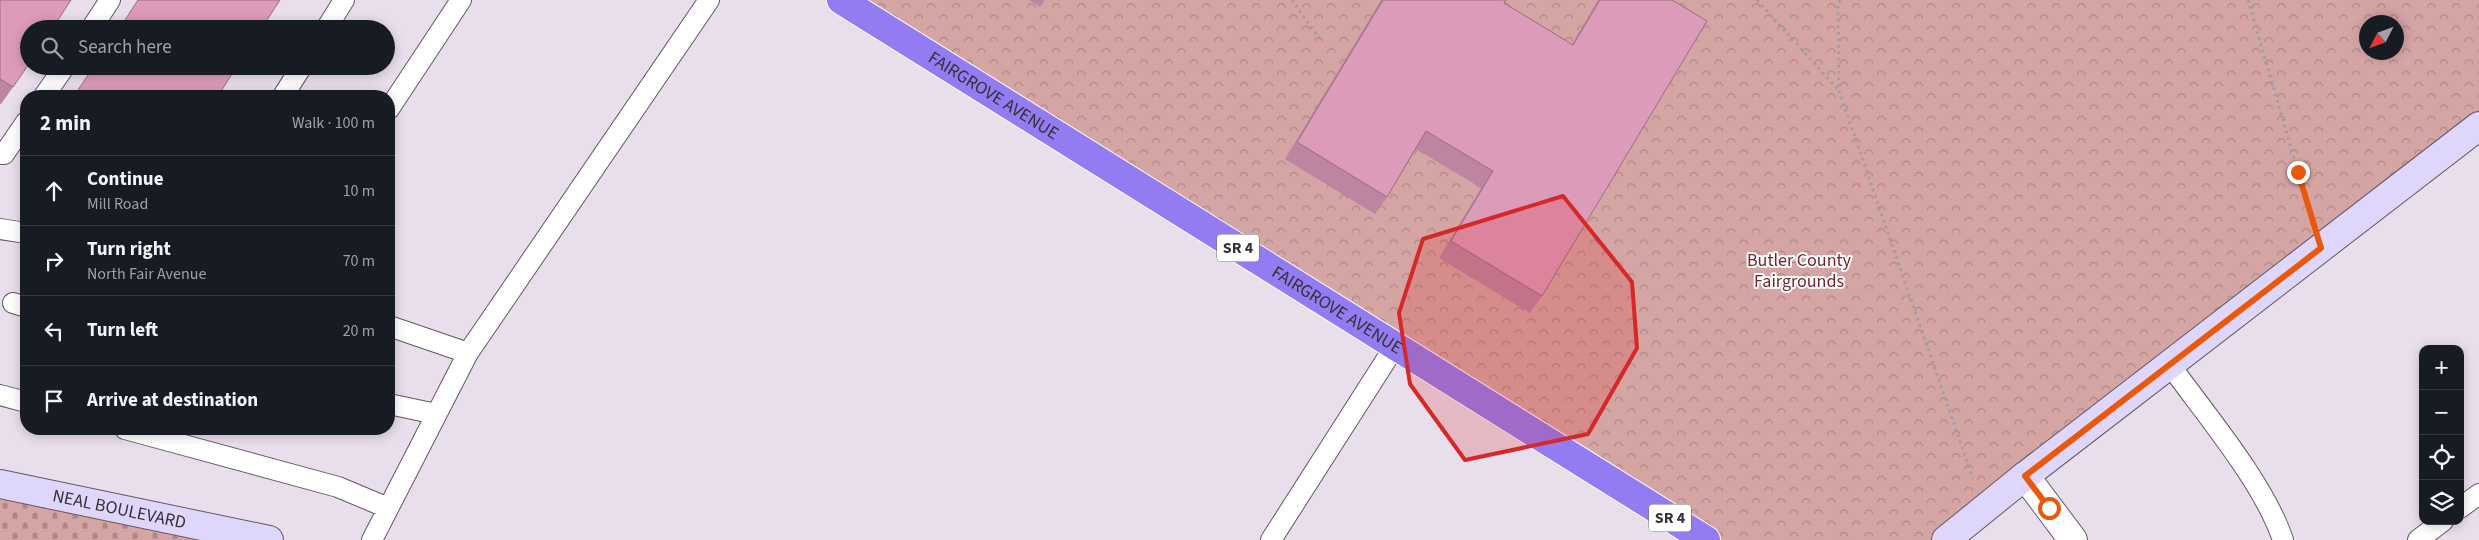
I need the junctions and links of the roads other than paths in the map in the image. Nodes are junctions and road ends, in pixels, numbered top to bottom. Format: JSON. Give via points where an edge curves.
{"nodes":[{"id":1,"x":110,"y":0,"type":"edge"},
{"id":2,"x":344,"y":0,"type":"edge"},
{"id":3,"x":461,"y":0,"type":"edge"},
{"id":4,"x":709,"y":0,"type":"edge"},
{"id":5,"x":842,"y":0,"type":"edge"},
{"id":6,"x":97,"y":20,"type":"edge"},
{"id":7,"x":332,"y":20,"type":"edge"},
{"id":8,"x":59,"y":75,"type":"edge"},
{"id":9,"x":296,"y":75,"type":"edge"},
{"id":10,"x":48,"y":90,"type":"edge"},
{"id":11,"x":287,"y":90,"type":"edge"},
{"id":12,"x":395,"y":100,"type":"edge"},
{"id":13,"x":2479,"y":126,"type":"edge"},
{"id":14,"x":20,"y":131,"type":"edge"},
{"id":15,"x":0,"y":154,"type":"edge"},
{"id":16,"x":0,"y":230,"type":"edge"},
{"id":17,"x":20,"y":233,"type":"edge"},
{"id":18,"x":395,"y":328,"type":"edge"},
{"id":19,"x":1395,"y":346,"type":"junction"},
{"id":20,"x":468,"y":353,"type":"junction"},
{"id":21,"x":2170,"y":365,"type":"junction"},
{"id":22,"x":0,"y":394,"type":"edge"},
{"id":23,"x":20,"y":400,"type":"edge"},
{"id":24,"x":395,"y":405,"type":"edge"},
{"id":25,"x":436,"y":414,"type":"junction"},
{"id":26,"x":147,"y":435,"type":"edge"},
{"id":27,"x":2025,"y":476,"type":"junction"},
{"id":28,"x":0,"y":484,"type":"edge"},
{"id":29,"x":2479,"y":494,"type":"edge"},
{"id":30,"x":2464,"y":505,"type":"edge"},
{"id":31,"x":388,"y":508,"type":"junction"},
{"id":32,"x":2438,"y":525,"type":"edge"},
{"id":33,"x":269,"y":540,"type":"edge"},
{"id":34,"x":372,"y":540,"type":"edge"},
{"id":35,"x":1271,"y":540,"type":"edge"},
{"id":36,"x":1706,"y":540,"type":"edge"},
{"id":37,"x":1946,"y":540,"type":"edge"},
{"id":38,"x":2073,"y":540,"type":"edge"},
{"id":39,"x":2283,"y":540,"type":"edge"},
{"id":40,"x":2418,"y":540,"type":"edge"}],
"edges":[{"from":1,"to":6,"type":"lane"},
{"from":2,"to":7,"type":"lane"},
{"from":3,"to":12,"type":"lane"},
{"from":4,"to":20,"type":"lane"},
{"from":5,"to":19,"type":"highway","name":"FAIRGROVE AVENUE","number":"SR 4"},
{"from":8,"to":10,"type":"lane"},
{"from":9,"to":11,"type":"lane"},
{"from":13,"to":21,"type":"street"},
{"from":14,"to":15,"type":"lane","via":[[4,154]]},
{"from":16,"to":17,"type":"lane"},
{"from":18,"to":20,"type":"lane"},
{"from":19,"to":35,"type":"lane"},
{"from":19,"to":36,"type":"highway","name":"FAIRGROVE AVENUE","number":"SR 4"},
{"from":20,"to":25,"type":"lane"},
{"from":21,"to":27,"type":"street"},
{"from":21,"to":39,"type":"lane","via":[[2275,516]]},
{"from":22,"to":23,"type":"lane"},
{"from":24,"to":25,"type":"lane"},
{"from":25,"to":31,"type":"lane"},
{"from":26,"to":31,"type":"lane","via":[[338,487]]},
{"from":27,"to":37,"type":"street"},
{"from":27,"to":38,"type":"street"},
{"from":28,"to":33,"type":"street","name":"NEAL BOULEVARD"},
{"from":29,"to":30,"type":"lane"},
{"from":31,"to":34,"type":"lane"},
{"from":32,"to":40,"type":"lane"}]}
